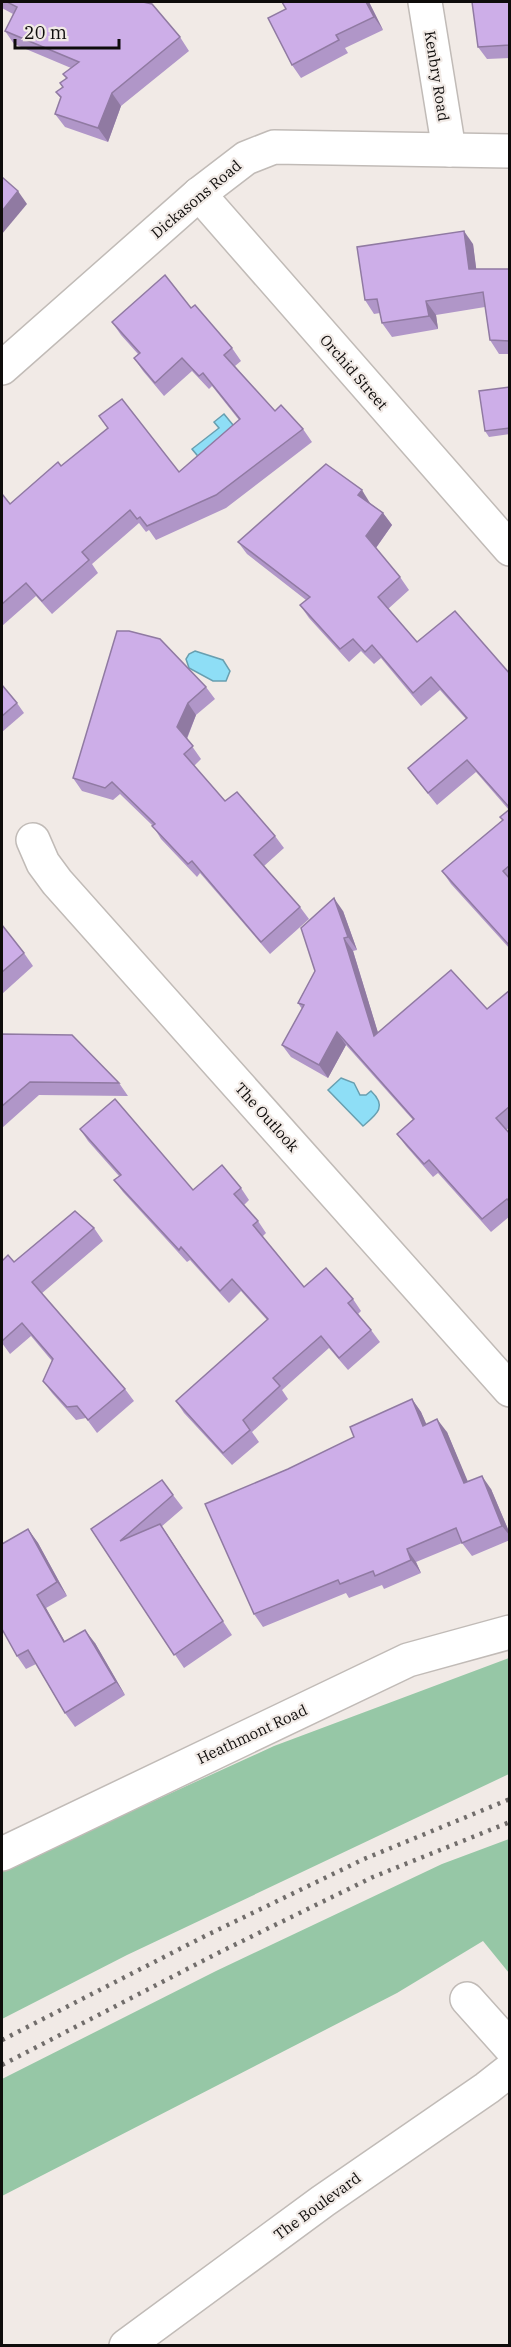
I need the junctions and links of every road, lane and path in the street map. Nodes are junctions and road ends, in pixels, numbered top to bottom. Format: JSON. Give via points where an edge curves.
{"nodes":[{"id":1,"x":425,"y":2,"type":"edge"},
{"id":2,"x":449,"y":150,"type":"junction"},
{"id":3,"x":510,"y":151,"type":"edge"},
{"id":4,"x":199,"y":194,"type":"junction"},
{"id":5,"x":2,"y":368,"type":"edge"},
{"id":6,"x":510,"y":549,"type":"edge"},
{"id":7,"x":33,"y":840,"type":"dead end"},
{"id":8,"x":510,"y":1390,"type":"edge"},
{"id":9,"x":510,"y":1632,"type":"edge"},
{"id":10,"x":2,"y":1854,"type":"edge"},
{"id":11,"x":467,"y":1999,"type":"dead end"},
{"id":12,"x":510,"y":2048,"type":"edge"},
{"id":13,"x":510,"y":2070,"type":"edge"},
{"id":14,"x":126,"y":2346,"type":"edge"}],
"edges":[{"from":1,"to":2,"type":"street","name":"Kenbry Road"},
{"from":2,"to":3,"type":"street","name":"Dickasons Road"},
{"from":2,"to":4,"type":"street","name":"Dickasons Road","via":[[274,147],[246,158]]},
{"from":4,"to":5,"type":"street","name":"Dickasons Road"},
{"from":4,"to":6,"type":"street","name":"Orchid Street"},
{"from":7,"to":8,"type":"street","name":"The Outlook","via":[[57,882]]},
{"from":9,"to":10,"type":"street","name":"Heathmont Road","via":[[408,1660]]},
{"from":11,"to":12,"type":"street"},
{"from":13,"to":14,"type":"street","name":"The Boulevard"}]}
